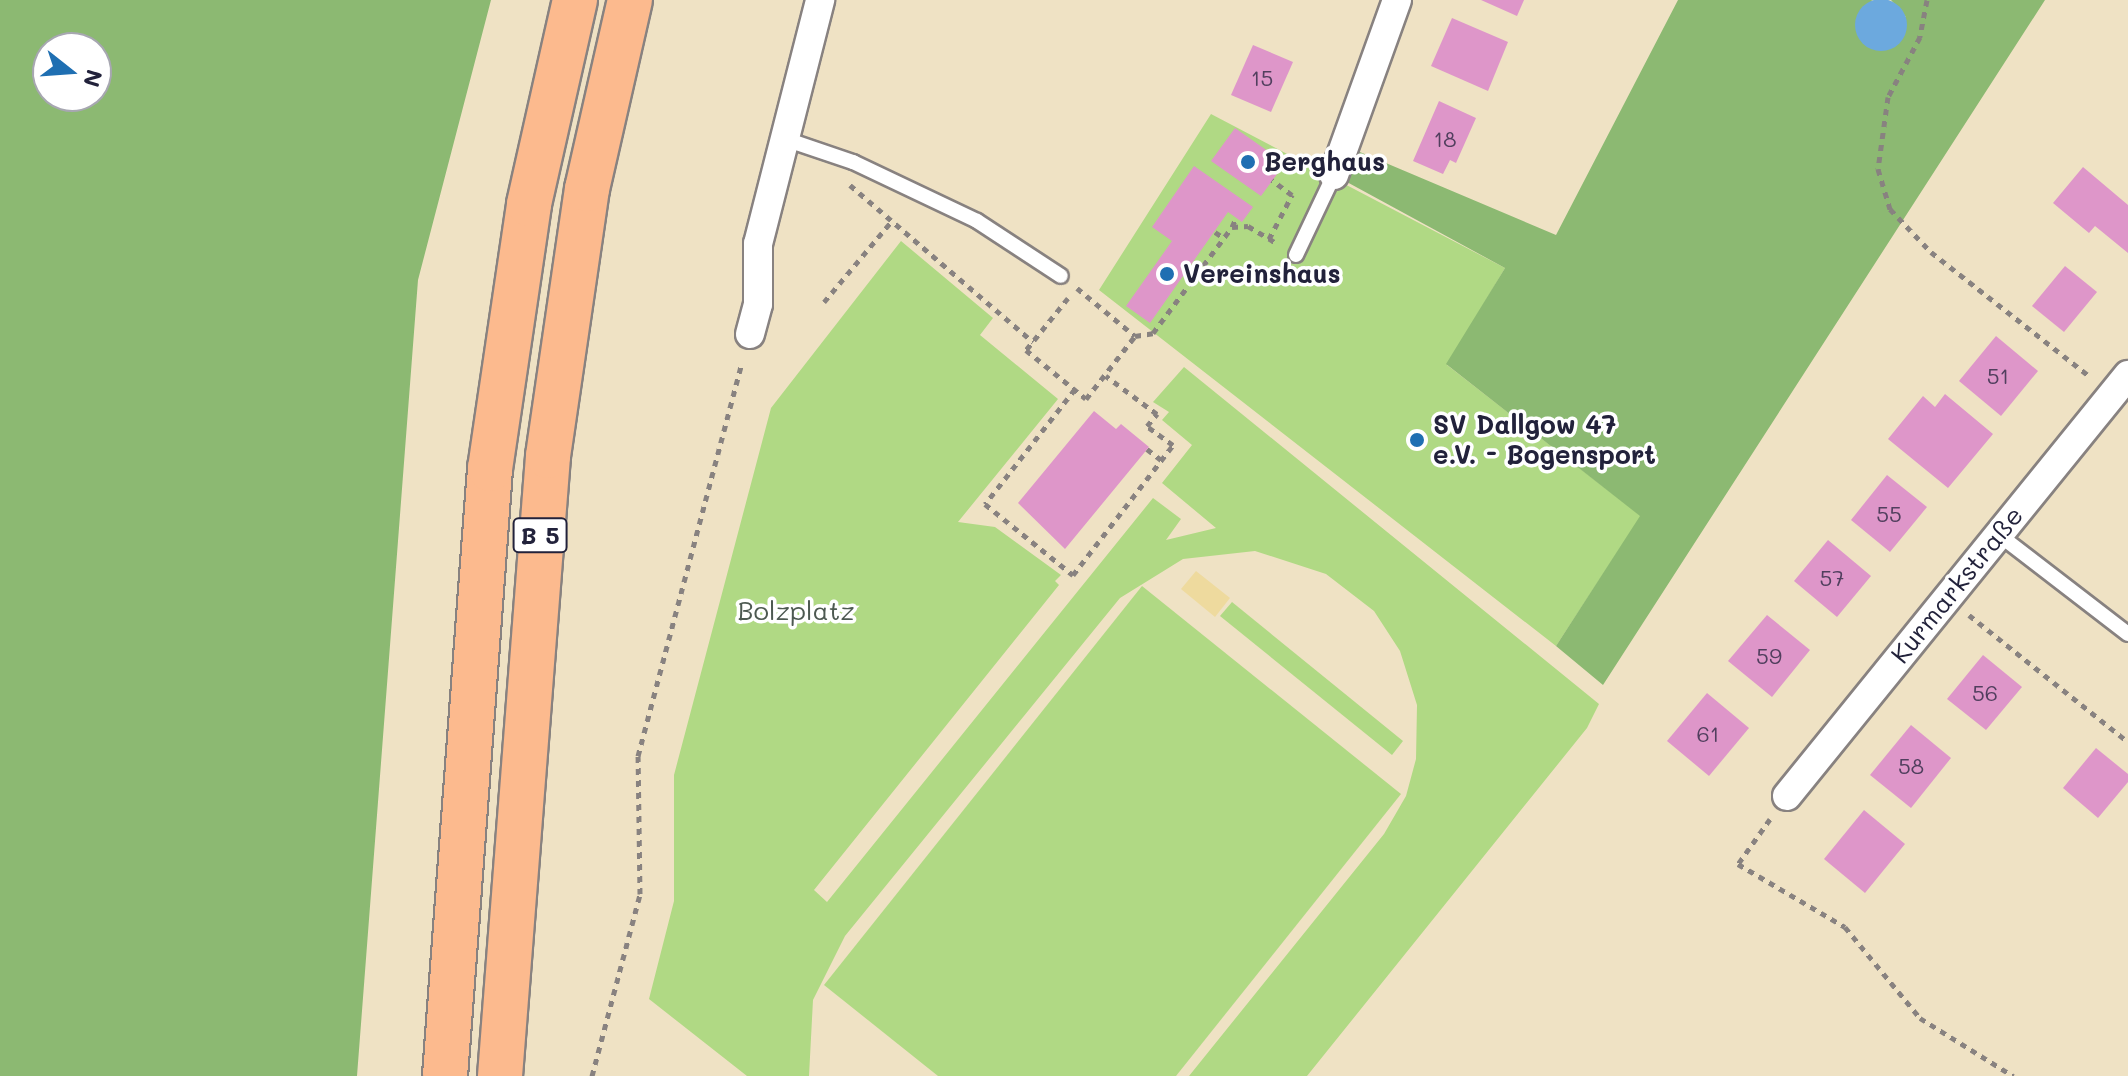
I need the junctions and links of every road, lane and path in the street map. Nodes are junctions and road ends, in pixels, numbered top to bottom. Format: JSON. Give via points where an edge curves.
{"nodes":[{"id":1,"x":575,"y":0,"type":"edge"},
{"id":2,"x":630,"y":0,"type":"edge"},
{"id":3,"x":820,"y":0,"type":"edge"},
{"id":4,"x":1397,"y":0,"type":"edge"},
{"id":5,"x":1927,"y":0,"type":"edge"},
{"id":6,"x":785,"y":139,"type":"junction"},
{"id":7,"x":853,"y":162,"type":"junction"},
{"id":8,"x":1334,"y":175,"type":"joint"},
{"id":9,"x":1272,"y":180,"type":"dead end"},
{"id":10,"x":1236,"y":218,"type":"dead end"},
{"id":11,"x":890,"y":223,"type":"junction"},
{"id":12,"x":1232,"y":227,"type":"junction"},
{"id":13,"x":1215,"y":232,"type":"dead end"},
{"id":14,"x":1224,"y":238,"type":"junction"},
{"id":15,"x":1269,"y":239,"type":"junction"},
{"id":16,"x":1296,"y":255,"type":"joint"},
{"id":17,"x":1061,"y":276,"type":"dead end"},
{"id":18,"x":824,"y":302,"type":"dead end"},
{"id":19,"x":750,"y":334,"type":"joint"},
{"id":20,"x":1135,"y":336,"type":"junction"},
{"id":21,"x":1033,"y":342,"type":"junction"},
{"id":22,"x":1106,"y":376,"type":"junction"},
{"id":23,"x":2120,"y":384,"type":"edge"},
{"id":24,"x":1075,"y":389,"type":"junction"},
{"id":25,"x":1147,"y":449,"type":"dead end"},
{"id":26,"x":1161,"y":460,"type":"junction"},
{"id":27,"x":1998,"y":534,"type":"junction"},
{"id":28,"x":1947,"y":598,"type":"junction"},
{"id":29,"x":2128,"y":634,"type":"edge"},
{"id":30,"x":2128,"y":742,"type":"edge"},
{"id":31,"x":1787,"y":796,"type":"joint"},
{"id":32,"x":445,"y":1076,"type":"edge"},
{"id":33,"x":500,"y":1076,"type":"edge"},
{"id":34,"x":592,"y":1076,"type":"edge"},
{"id":35,"x":2013,"y":1076,"type":"edge"}],
"edges":[{"from":1,"to":32,"type":"highway","number":"B 5","via":[[529,204],[490,469]]},
{"from":2,"to":33,"type":"highway","number":"B 5","via":[[587,189],[548,456]]},
{"from":3,"to":6,"type":"street"},
{"from":4,"to":8,"type":"street"},
{"from":5,"to":23,"type":"path","via":[[1920,37],[1888,97],[1878,169],[1890,209],[1931,252]]},
{"from":6,"to":7,"type":"lane"},
{"from":6,"to":19,"type":"street","via":[[758,244],[758,304]]},
{"from":7,"to":11,"type":"path","via":[[849,190]]},
{"from":7,"to":17,"type":"lane","via":[[977,221]]},
{"from":8,"to":16,"type":"lane"},
{"from":9,"to":15,"type":"path","via":[[1292,195]]},
{"from":10,"to":12,"type":"path"},
{"from":11,"to":18,"type":"path"},
{"from":11,"to":21,"type":"path"},
{"from":12,"to":14,"type":"path"},
{"from":12,"to":15,"type":"path","via":[[1248,226]]},
{"from":13,"to":14,"type":"path"},
{"from":14,"to":20,"type":"path","via":[[1153,333]]},
{"from":15,"to":16,"type":"path"},
{"from":19,"to":34,"type":"path","via":[[638,756],[640,894]]},
{"from":20,"to":21,"type":"path","via":[[1077,287]]},
{"from":20,"to":22,"type":"path"},
{"from":21,"to":24,"type":"path","via":[[1026,350]]},
{"from":22,"to":24,"type":"path","via":[[1086,399]]},
{"from":22,"to":26,"type":"path","via":[[1157,414],[1147,426],[1173,445]]},
{"from":23,"to":27,"type":"street","name":"Kurmarkstraße"},
{"from":24,"to":26,"type":"path","via":[[985,504],[1073,575]]},
{"from":25,"to":26,"type":"path"},
{"from":27,"to":28,"type":"street","name":"Kurmarkstraße"},
{"from":27,"to":29,"type":"lane"},
{"from":28,"to":30,"type":"path"},
{"from":28,"to":31,"type":"street","name":"Kurmarkstraße"},
{"from":31,"to":35,"type":"path","via":[[1738,864],[1845,927],[1920,1018]]}]}
